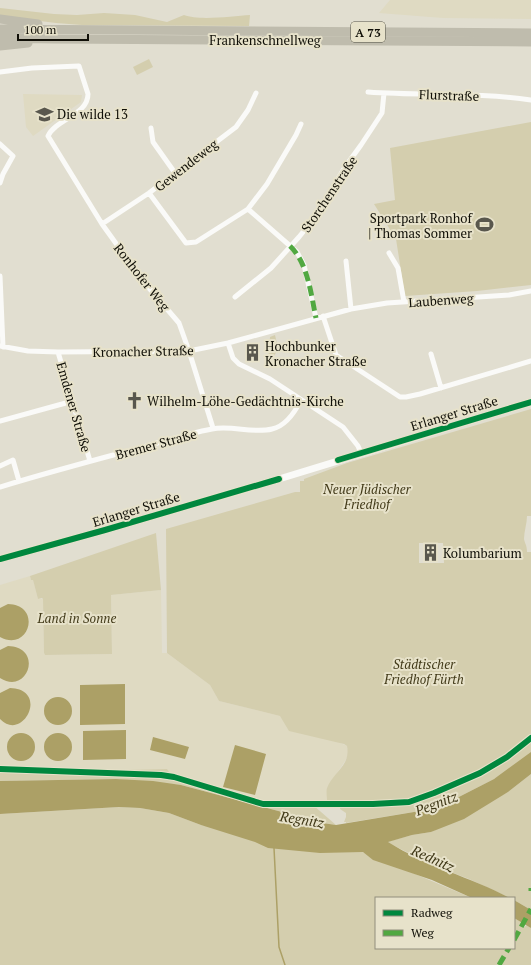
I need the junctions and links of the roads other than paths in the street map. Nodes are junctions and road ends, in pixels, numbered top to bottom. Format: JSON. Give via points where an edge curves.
{"nodes":[{"id":1,"x":0,"y":19,"type":"edge"},
{"id":2,"x":67,"y":28,"type":"junction"},
{"id":3,"x":0,"y":29,"type":"edge"},
{"id":4,"x":531,"y":33,"type":"edge"},
{"id":5,"x":0,"y":38,"type":"edge"},
{"id":6,"x":54,"y":39,"type":"junction"},
{"id":7,"x":531,"y":42,"type":"edge"},
{"id":8,"x":0,"y":46,"type":"edge"},
{"id":9,"x":0,"y":72,"type":"edge"},
{"id":10,"x":368,"y":92,"type":"dead end"},
{"id":11,"x":256,"y":93,"type":"dead end"},
{"id":12,"x":384,"y":93,"type":"junction"},
{"id":13,"x":531,"y":100,"type":"edge"},
{"id":14,"x":301,"y":124,"type":"dead end"},
{"id":15,"x":151,"y":128,"type":"dead end"},
{"id":16,"x":0,"y":144,"type":"edge"},
{"id":17,"x":175,"y":173,"type":"junction"},
{"id":18,"x":0,"y":183,"type":"edge"},
{"id":19,"x":149,"y":193,"type":"junction"},
{"id":20,"x":248,"y":209,"type":"junction"},
{"id":21,"x":102,"y":224,"type":"junction"},
{"id":22,"x":290,"y":246,"type":"junction"},
{"id":23,"x":389,"y":253,"type":"dead end"},
{"id":24,"x":346,"y":261,"type":"dead end"},
{"id":25,"x":0,"y":276,"type":"edge"},
{"id":26,"x":531,"y":291,"type":"edge"},
{"id":27,"x":235,"y":297,"type":"dead end"},
{"id":28,"x":404,"y":302,"type":"junction"},
{"id":29,"x":351,"y":309,"type":"junction"},
{"id":30,"x":323,"y":316,"type":"junction"},
{"id":31,"x":316,"y":318,"type":"junction"},
{"id":32,"x":228,"y":343,"type":"junction"},
{"id":33,"x":2,"y":347,"type":"edge"},
{"id":34,"x":189,"y":351,"type":"junction"},
{"id":35,"x":58,"y":352,"type":"junction"},
{"id":36,"x":431,"y":354,"type":"dead end"},
{"id":37,"x":531,"y":361,"type":"edge"},
{"id":38,"x":441,"y":388,"type":"junction"},
{"id":39,"x":301,"y":400,"type":"junction"},
{"id":40,"x":73,"y":401,"type":"junction"},
{"id":41,"x":531,"y":402,"type":"edge"},
{"id":42,"x":0,"y":422,"type":"edge"},
{"id":43,"x":213,"y":428,"type":"junction"},
{"id":44,"x":361,"y":453,"type":"junction"},
{"id":45,"x":90,"y":461,"type":"junction"},
{"id":46,"x":0,"y":466,"type":"edge"},
{"id":47,"x":20,"y":481,"type":"junction"},
{"id":48,"x":0,"y":488,"type":"edge"},
{"id":49,"x":0,"y":559,"type":"edge"}],
"edges":[{"from":1,"to":2,"type":"highway"},
{"from":2,"to":3,"type":"highway","name":"Frankenschnellweg","number":"A 73"},
{"from":2,"to":4,"type":"highway","name":"Frankenschnellweg","number":"A 73"},
{"from":5,"to":6,"type":"highway","name":"Frankenschnellweg","number":"A 73"},
{"from":6,"to":7,"type":"highway","name":"Frankenschnellweg","number":"A 73"},
{"from":6,"to":8,"type":"highway"},
{"from":9,"to":21,"type":"street","name":"Ronhofer Weg","via":[[79,66],[88,99],[83,107],[52,128],[48,136]]},
{"from":10,"to":12,"type":"street","name":"Flurstraße"},
{"from":11,"to":17,"type":"street","name":"Gewendeweg","via":[[236,127]]},
{"from":12,"to":13,"type":"street","name":"Flurstraße","via":[[473,95]]},
{"from":12,"to":22,"type":"street","name":"Storchenstraße","via":[[382,113],[345,167],[316,216]]},
{"from":14,"to":20,"type":"street","via":[[267,184]]},
{"from":15,"to":17,"type":"street","via":[[153,142]]},
{"from":16,"to":18,"type":"street","via":[[13,156]]},
{"from":17,"to":19,"type":"street","name":"Gewendeweg"},
{"from":19,"to":20,"type":"street","via":[[186,243],[196,242]]},
{"from":19,"to":21,"type":"street","name":"Gewendeweg"},
{"from":20,"to":22,"type":"street"},
{"from":21,"to":34,"type":"street","name":"Ronhofer Weg","via":[[143,281],[179,323]]},
{"from":22,"to":27,"type":"street","name":"Storchenstraße","via":[[271,268]]},
{"from":22,"to":31,"type":"street","via":[[297,252],[304,265]]},
{"from":23,"to":28,"type":"street","via":[[398,268]]},
{"from":24,"to":29,"type":"street"},
{"from":25,"to":33,"type":"street"},
{"from":26,"to":28,"type":"street","name":"Laubenweg","via":[[509,295]]},
{"from":28,"to":29,"type":"street","name":"Laubenweg"},
{"from":29,"to":30,"type":"street","name":"Laubenweg"},
{"from":30,"to":31,"type":"street","name":"Laubenweg"},
{"from":30,"to":38,"type":"street","via":[[336,355],[394,394],[406,397]]},
{"from":31,"to":32,"type":"street","name":"Laubenweg"},
{"from":32,"to":34,"type":"street","name":"Kronacher Straße"},
{"from":32,"to":39,"type":"street","via":[[233,358],[239,364],[262,374]]},
{"from":33,"to":35,"type":"street","name":"Kronacher Straße"},
{"from":34,"to":35,"type":"street","name":"Kronacher Straße"},
{"from":34,"to":43,"type":"street","name":"Ronhofer Weg"},
{"from":35,"to":40,"type":"street","name":"Emdener Straße"},
{"from":36,"to":38,"type":"street"},
{"from":37,"to":38,"type":"street"},
{"from":39,"to":43,"type":"street","name":"Bremer Straße","via":[[296,411],[286,422],[274,429],[262,431]]},
{"from":39,"to":44,"type":"street","via":[[343,427]]},
{"from":40,"to":42,"type":"street"},
{"from":40,"to":45,"type":"street","name":"Emdener Straße"},
{"from":41,"to":44,"type":"main road","name":"Erlanger Straße"},
{"from":43,"to":45,"type":"street","name":"Bremer Straße"},
{"from":44,"to":49,"type":"main road","name":"Erlanger Straße"},
{"from":45,"to":47,"type":"street","name":"Bremer Straße"},
{"from":46,"to":47,"type":"street","via":[[13,460]]},
{"from":47,"to":48,"type":"street","name":"Bremer Straße"}]}
